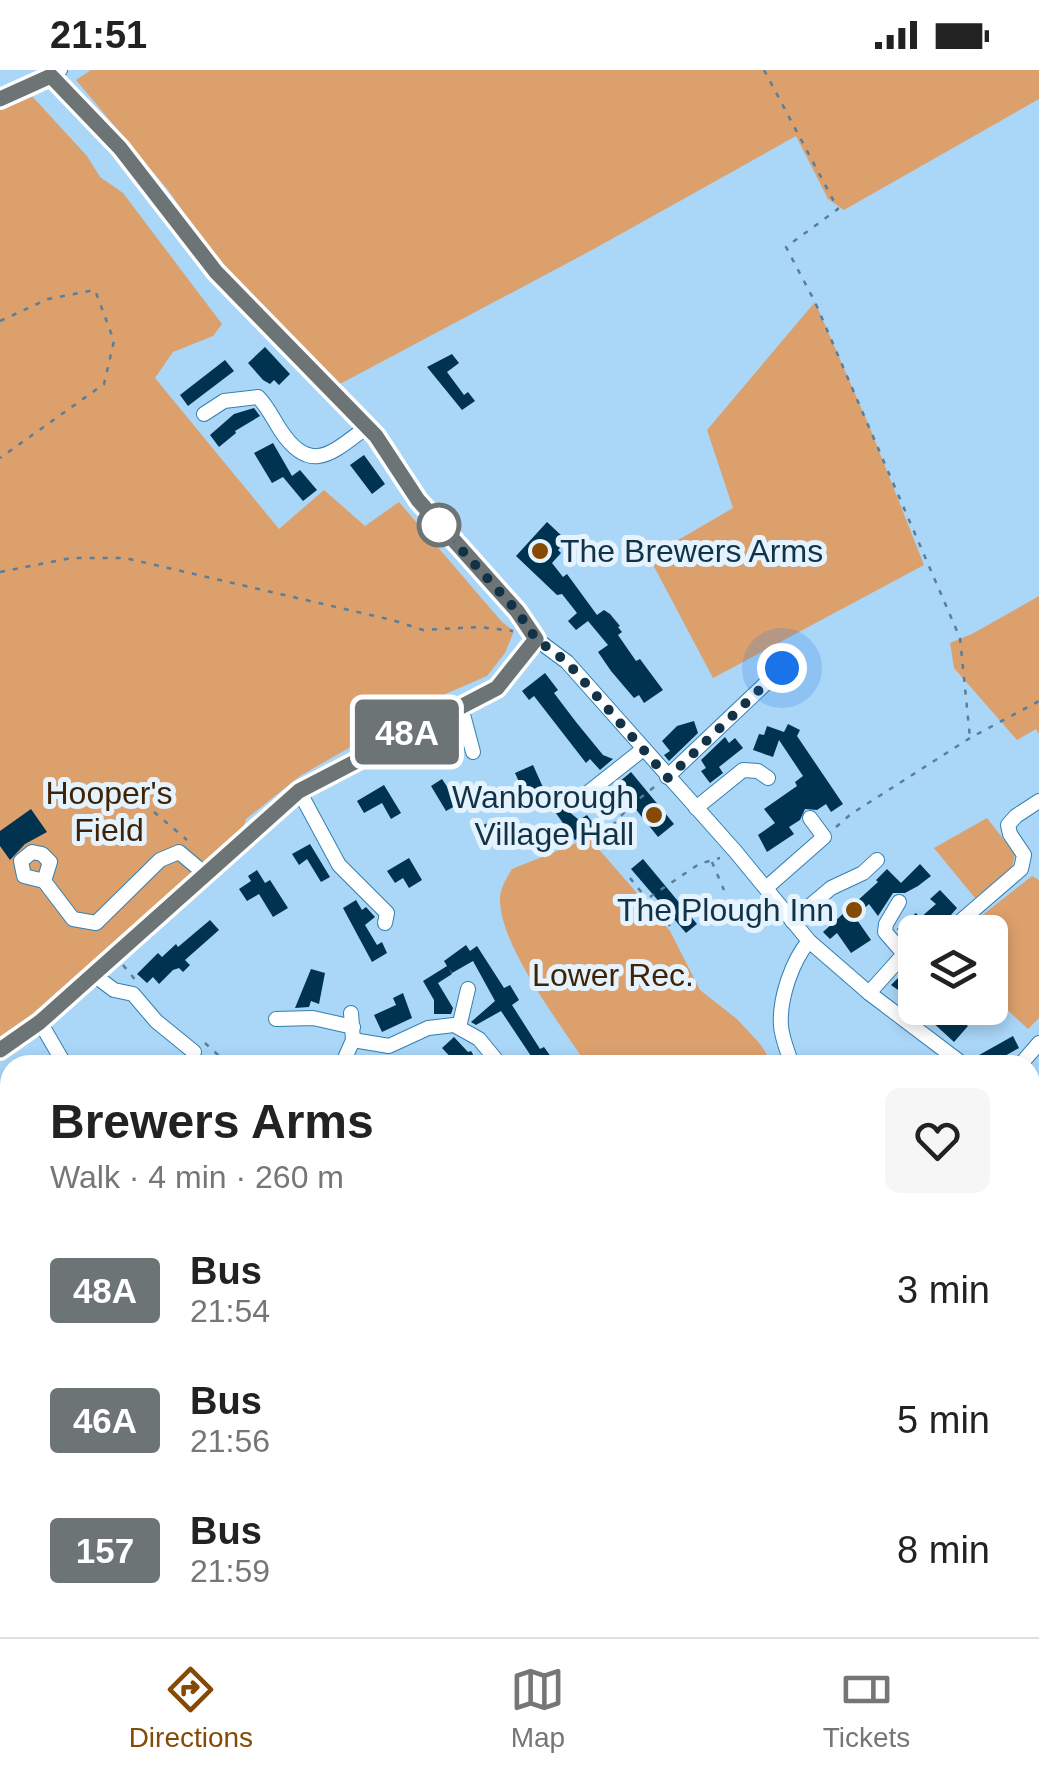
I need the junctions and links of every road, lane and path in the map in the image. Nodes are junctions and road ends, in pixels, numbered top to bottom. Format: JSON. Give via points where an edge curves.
{"nodes":[{"id":1,"x":764,"y":70,"type":"edge"},
{"id":2,"x":52,"y":72,"type":"edge"},
{"id":3,"x":0,"y":99,"type":"edge"},
{"id":4,"x":0,"y":321,"type":"edge"},
{"id":5,"x":204,"y":414,"type":"dead end"},
{"id":6,"x":367,"y":427,"type":"junction"},
{"id":7,"x":0,"y":458,"type":"edge"},
{"id":8,"x":0,"y":572,"type":"edge"},
{"id":9,"x":536,"y":639,"type":"junction"},
{"id":10,"x":782,"y":668,"type":"dead end"},
{"id":11,"x":1039,"y":701,"type":"edge"},
{"id":12,"x":461,"y":707,"type":"junction"},
{"id":13,"x":970,"y":738,"type":"junction"},
{"id":14,"x":642,"y":750,"type":"junction"},
{"id":15,"x":473,"y":752,"type":"dead end"},
{"id":16,"x":668,"y":778,"type":"junction"},
{"id":17,"x":768,"y":778,"type":"dead end"},
{"id":18,"x":299,"y":791,"type":"junction"},
{"id":19,"x":1039,"y":801,"type":"edge"},
{"id":20,"x":575,"y":803,"type":"dead end"},
{"id":21,"x":696,"y":808,"type":"junction"},
{"id":22,"x":810,"y":818,"type":"dead end"},
{"id":23,"x":824,"y":838,"type":"junction"},
{"id":24,"x":595,"y":845,"type":"dead end"},
{"id":25,"x":735,"y":851,"type":"junction"},
{"id":26,"x":877,"y":860,"type":"dead end"},
{"id":27,"x":711,"y":861,"type":"junction"},
{"id":28,"x":204,"y":873,"type":"junction"},
{"id":29,"x":630,"y":878,"type":"dead end"},
{"id":30,"x":44,"y":881,"type":"dead end"},
{"id":31,"x":766,"y":888,"type":"junction"},
{"id":32,"x":724,"y":890,"type":"dead end"},
{"id":33,"x":647,"y":899,"type":"junction"},
{"id":34,"x":899,"y":902,"type":"dead end"},
{"id":35,"x":969,"y":915,"type":"edge"},
{"id":36,"x":792,"y":921,"type":"junction"},
{"id":37,"x":385,"y":923,"type":"dead end"},
{"id":38,"x":670,"y":926,"type":"dead end"},
{"id":39,"x":810,"y":942,"type":"junction"},
{"id":40,"x":898,"y":942,"type":"edge"},
{"id":41,"x":898,"y":963,"type":"edge"},
{"id":42,"x":94,"y":975,"type":"junction"},
{"id":43,"x":468,"y":989,"type":"dead end"},
{"id":44,"x":869,"y":993,"type":"junction"},
{"id":45,"x":276,"y":1019,"type":"dead end"},
{"id":46,"x":40,"y":1022,"type":"junction"},
{"id":47,"x":353,"y":1027,"type":"junction"},
{"id":48,"x":459,"y":1027,"type":"junction"},
{"id":49,"x":0,"y":1050,"type":"edge"},
{"id":50,"x":194,"y":1052,"type":"dead end"},
{"id":51,"x":59,"y":1055,"type":"edge"},
{"id":52,"x":345,"y":1055,"type":"edge"},
{"id":53,"x":491,"y":1055,"type":"edge"},
{"id":54,"x":789,"y":1055,"type":"edge"},
{"id":55,"x":951,"y":1055,"type":"edge"}],
"edges":[{"from":1,"to":13,"type":"path","via":[[838,210],[786,247],[960,638]]},
{"from":2,"to":3,"type":"street"},
{"from":2,"to":6,"type":"street","via":[[216,272]]},
{"from":4,"to":7,"type":"path","via":[[48,299],[95,290],[114,341],[104,384]]},
{"from":5,"to":6,"type":"street","via":[[224,401],[258,397],[294,448],[317,458]]},
{"from":6,"to":9,"type":"street","via":[[418,500]]},
{"from":8,"to":9,"type":"path","via":[[72,558],[125,558],[422,630],[479,627]]},
{"from":9,"to":12,"type":"street","via":[[497,688]]},
{"from":9,"to":14,"type":"street","via":[[567,662]]},
{"from":10,"to":16,"type":"street"},
{"from":11,"to":13,"type":"path"},
{"from":12,"to":15,"type":"street"},
{"from":12,"to":18,"type":"street"},
{"from":13,"to":23,"type":"path","via":[[850,814]]},
{"from":14,"to":16,"type":"street"},
{"from":14,"to":20,"type":"street"},
{"from":16,"to":21,"type":"street"},
{"from":16,"to":24,"type":"path","via":[[630,806]]},
{"from":17,"to":21,"type":"street","via":[[743,770]]},
{"from":18,"to":28,"type":"street"},
{"from":18,"to":37,"type":"street","via":[[340,865],[387,912]]},
{"from":19,"to":35,"type":"street","via":[[1008,825],[1024,855],[1021,870]]},
{"from":21,"to":25,"type":"street"},
{"from":22,"to":23,"type":"street"},
{"from":23,"to":31,"type":"street"},
{"from":25,"to":27,"type":"path"},
{"from":25,"to":31,"type":"street"},
{"from":26,"to":36,"type":"street"},
{"from":27,"to":32,"type":"path"},
{"from":27,"to":33,"type":"path"},
{"from":28,"to":30,"type":"street","via":[[179,852],[160,860],[96,922],[74,919]]},
{"from":28,"to":42,"type":"street"},
{"from":29,"to":33,"type":"path"},
{"from":31,"to":36,"type":"street"},
{"from":33,"to":38,"type":"path"},
{"from":34,"to":40,"type":"street","via":[[885,932]]},
{"from":36,"to":39,"type":"street"},
{"from":39,"to":44,"type":"street"},
{"from":39,"to":54,"type":"street","via":[[800,952],[782,1008]]},
{"from":41,"to":44,"type":"street"},
{"from":42,"to":46,"type":"street"},
{"from":42,"to":50,"type":"street","via":[[133,994]]},
{"from":43,"to":48,"type":"street"},
{"from":44,"to":55,"type":"street"},
{"from":45,"to":47,"type":"street"},
{"from":46,"to":49,"type":"street"},
{"from":46,"to":51,"type":"street"},
{"from":47,"to":48,"type":"street","via":[[389,1046],[434,1026]]},
{"from":47,"to":52,"type":"street"},
{"from":48,"to":53,"type":"street"}]}
